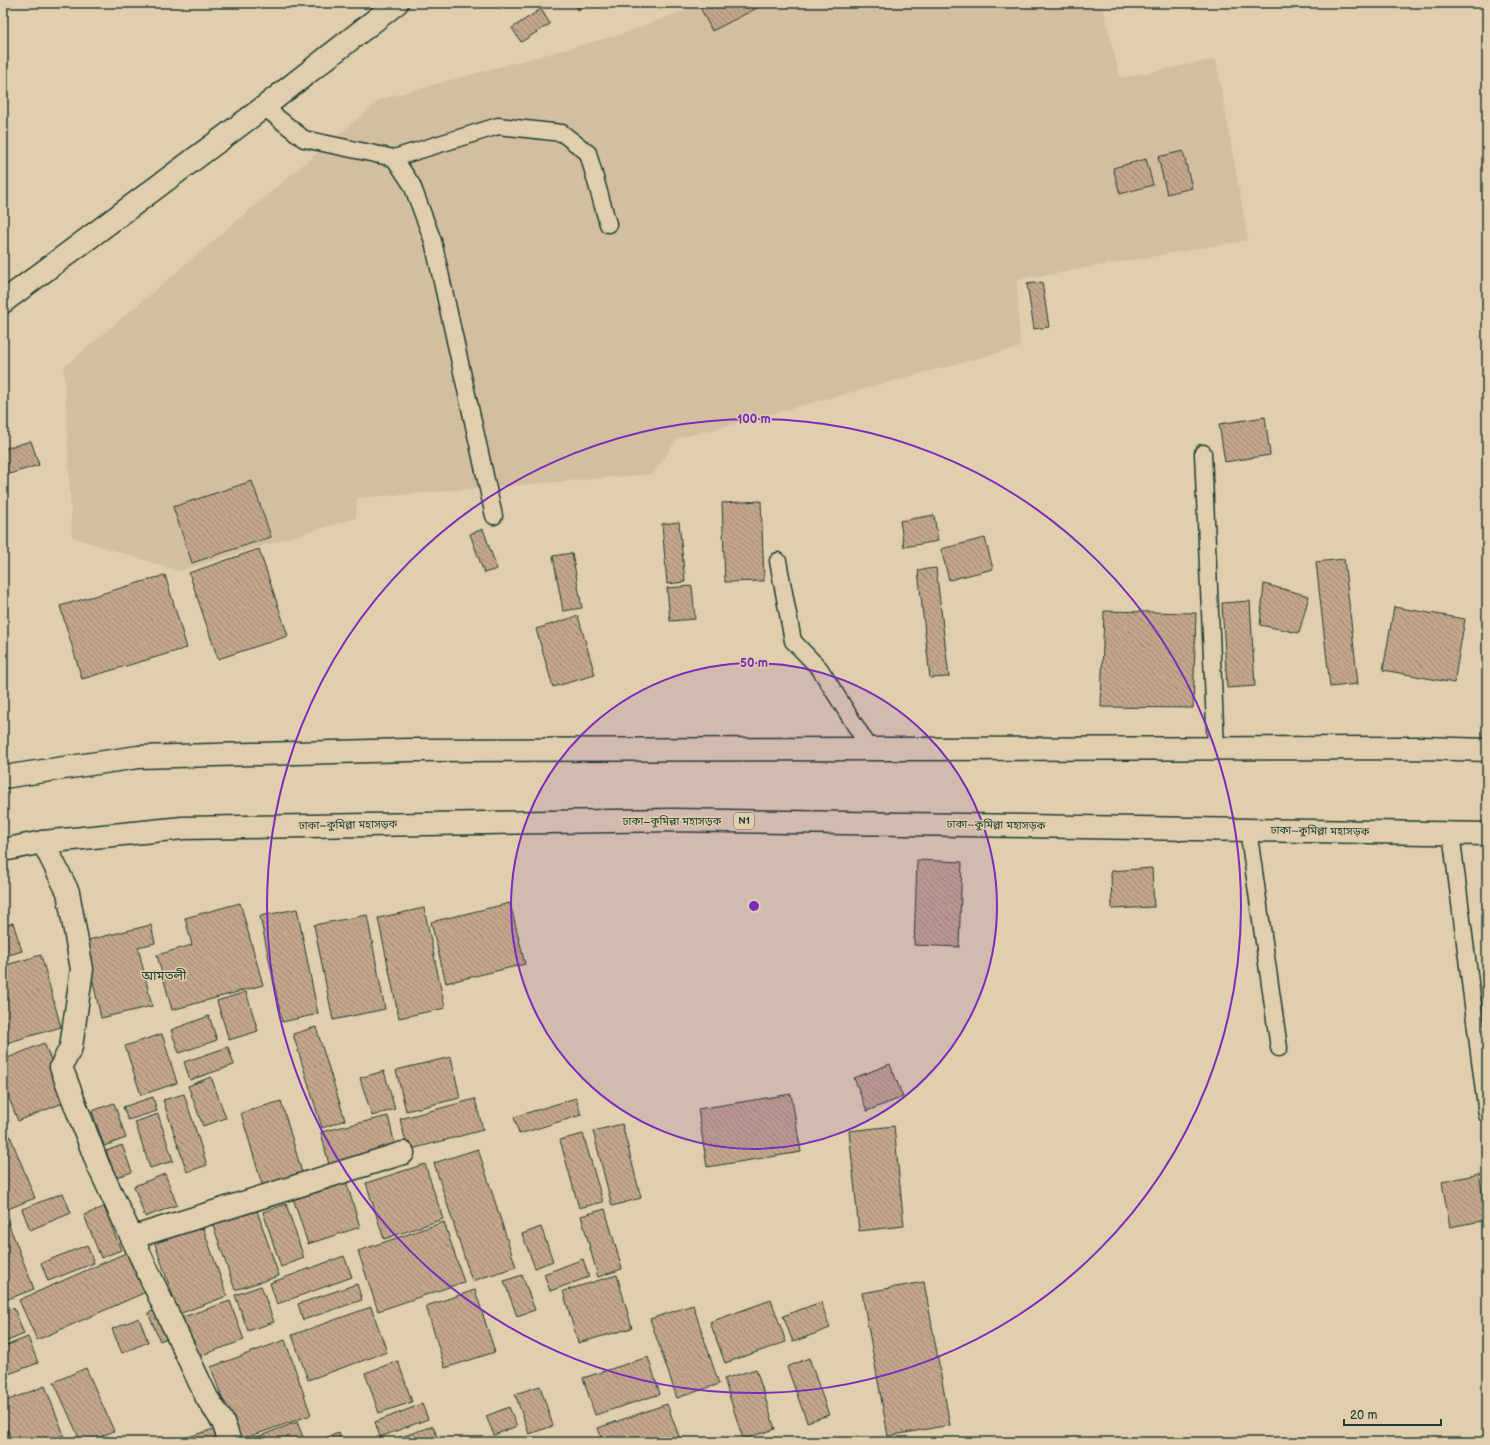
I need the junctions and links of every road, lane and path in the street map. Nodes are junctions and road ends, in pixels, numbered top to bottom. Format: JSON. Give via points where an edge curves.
{"nodes":[{"id":1,"x":397,"y":3,"type":"edge"},
{"id":2,"x":264,"y":108,"type":"junction"},
{"id":3,"x":394,"y":158,"type":"junction"},
{"id":4,"x":608,"y":224,"type":"dead end"},
{"id":5,"x":3,"y":302,"type":"edge"},
{"id":6,"x":1203,"y":453,"type":"dead end"},
{"id":7,"x":494,"y":516,"type":"dead end"},
{"id":8,"x":778,"y":561,"type":"dead end"},
{"id":9,"x":1216,"y":748,"type":"junction"},
{"id":10,"x":870,"y":749,"type":"junction"},
{"id":11,"x":1487,"y":750,"type":"edge"},
{"id":12,"x":3,"y":778,"type":"edge"},
{"id":13,"x":1248,"y":829,"type":"junction"},
{"id":14,"x":1451,"y":833,"type":"junction"},
{"id":15,"x":1487,"y":834,"type":"edge"},
{"id":16,"x":43,"y":842,"type":"junction"},
{"id":17,"x":3,"y":850,"type":"edge"},
{"id":18,"x":1279,"y":1048,"type":"dead end"},
{"id":19,"x":1487,"y":1115,"type":"edge"},
{"id":20,"x":403,"y":1153,"type":"dead end"},
{"id":21,"x":134,"y":1237,"type":"junction"},
{"id":22,"x":230,"y":1442,"type":"edge"}],
"edges":[{"from":1,"to":2,"type":"main road"},
{"from":2,"to":3,"type":"lane","via":[[304,138]]},
{"from":2,"to":5,"type":"main road"},
{"from":3,"to":4,"type":"lane","via":[[498,126],[562,133],[588,153]]},
{"from":3,"to":7,"type":"lane","via":[[412,185],[433,241]]},
{"from":6,"to":9,"type":"lane"},
{"from":8,"to":10,"type":"lane","via":[[793,641],[820,669]]},
{"from":9,"to":10,"type":"main road"},
{"from":9,"to":11,"type":"main road"},
{"from":10,"to":12,"type":"main road","via":[[416,750],[138,757]]},
{"from":13,"to":14,"type":"main road","name":"ঢাকা–কুমিল্লা মহাসড়ক","number":"N1"},
{"from":13,"to":16,"type":"main road","name":"ঢাকা–কুমিল্লা মহাসড়ক","number":"N1","via":[[673,820],[184,828]]},
{"from":13,"to":18,"type":"lane"},
{"from":14,"to":15,"type":"main road","name":"ঢাকা–কুমিল্লা মহাসড়ক","number":"N1"},
{"from":14,"to":19,"type":"lane"},
{"from":16,"to":17,"type":"main road","name":"ঢাকা–কুমিল্লা মহাসড়ক","number":"N1"},
{"from":16,"to":21,"type":"main road","via":[[68,892],[82,969],[71,1047],[61,1067],[98,1165]]},
{"from":20,"to":21,"type":"main road"},
{"from":21,"to":22,"type":"main road","via":[[207,1398],[223,1422]]}]}
